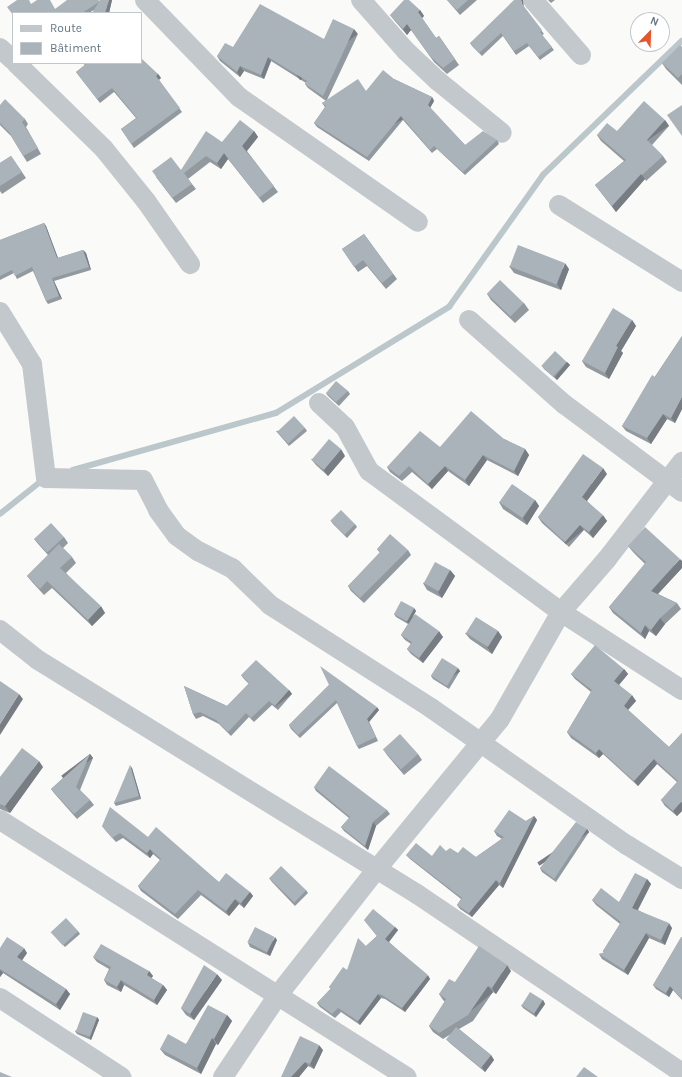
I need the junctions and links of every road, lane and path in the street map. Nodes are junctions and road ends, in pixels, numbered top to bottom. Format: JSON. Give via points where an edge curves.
{"nodes":[{"id":1,"x":145,"y":0,"type":"edge"},
{"id":2,"x":361,"y":0,"type":"edge"},
{"id":3,"x":533,"y":0,"type":"edge"},
{"id":4,"x":0,"y":48,"type":"edge"},
{"id":5,"x":581,"y":55,"type":"dead end"},
{"id":6,"x":12,"y":59,"type":"edge"},
{"id":7,"x":17,"y":64,"type":"edge"},
{"id":8,"x":502,"y":133,"type":"dead end"},
{"id":9,"x":559,"y":205,"type":"dead end"},
{"id":10,"x":418,"y":222,"type":"dead end"},
{"id":11,"x":190,"y":264,"type":"dead end"},
{"id":12,"x":682,"y":282,"type":"edge"},
{"id":13,"x":0,"y":312,"type":"edge"},
{"id":14,"x":469,"y":320,"type":"dead end"},
{"id":15,"x":319,"y":403,"type":"dead end"},
{"id":16,"x":682,"y":462,"type":"edge"},
{"id":17,"x":675,"y":487,"type":"edge"},
{"id":18,"x":560,"y":612,"type":"junction"},
{"id":19,"x":0,"y":630,"type":"edge"},
{"id":20,"x":682,"y":690,"type":"edge"},
{"id":21,"x":479,"y":743,"type":"junction"},
{"id":22,"x":0,"y":820,"type":"edge"},
{"id":23,"x":376,"y":870,"type":"junction"},
{"id":24,"x":682,"y":879,"type":"edge"},
{"id":25,"x":278,"y":995,"type":"junction"},
{"id":26,"x":0,"y":998,"type":"edge"},
{"id":27,"x":682,"y":1072,"type":"edge"},
{"id":28,"x":121,"y":1077,"type":"edge"},
{"id":29,"x":223,"y":1077,"type":"edge"},
{"id":30,"x":407,"y":1077,"type":"edge"}],
"edges":[{"from":1,"to":10,"type":"street","via":[[239,97]]},
{"from":2,"to":8,"type":"street","via":[[406,51],[438,81]]},
{"from":3,"to":5,"type":"street"},
{"from":4,"to":6,"type":"street"},
{"from":7,"to":11,"type":"street","via":[[104,149],[146,201]]},
{"from":9,"to":12,"type":"street"},
{"from":13,"to":21,"type":"street","via":[[32,364],[46,478],[143,480],[158,510],[178,536],[198,551],[232,568],[270,605],[376,672]]},
{"from":14,"to":17,"type":"street","via":[[564,404]]},
{"from":15,"to":18,"type":"street","via":[[345,427],[369,471]]},
{"from":16,"to":17,"type":"street"},
{"from":17,"to":18,"type":"street"},
{"from":18,"to":20,"type":"street"},
{"from":18,"to":21,"type":"street","via":[[500,719]]},
{"from":19,"to":23,"type":"street","via":[[38,660]]},
{"from":21,"to":23,"type":"street"},
{"from":21,"to":24,"type":"street","via":[[627,845]]},
{"from":22,"to":25,"type":"street"},
{"from":23,"to":25,"type":"street"},
{"from":23,"to":27,"type":"street","via":[[417,894]]},
{"from":25,"to":29,"type":"street"},
{"from":25,"to":30,"type":"street"},
{"from":26,"to":28,"type":"street"}]}
